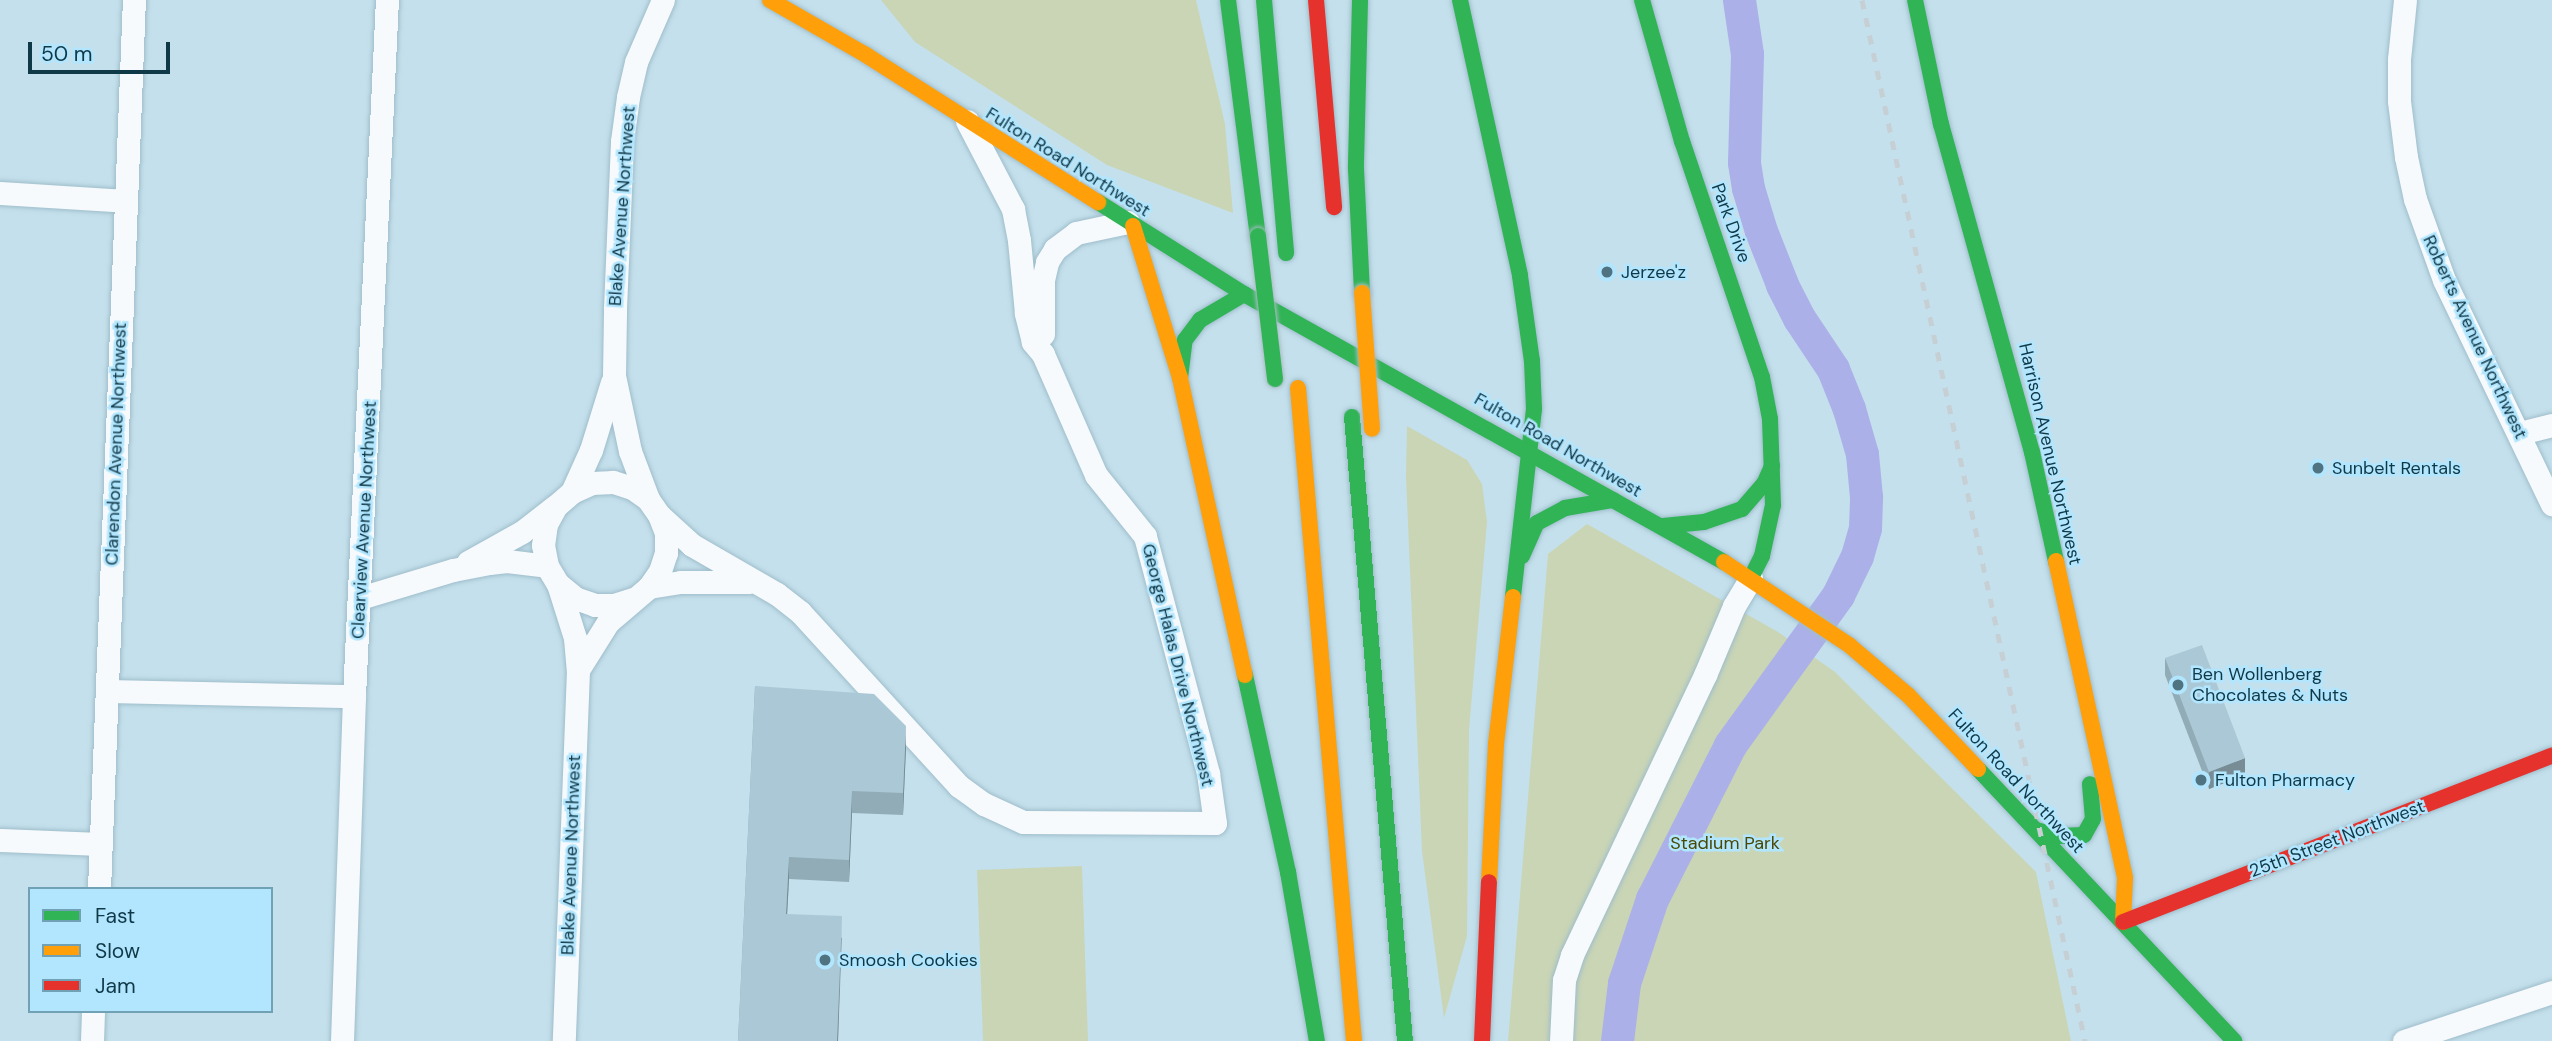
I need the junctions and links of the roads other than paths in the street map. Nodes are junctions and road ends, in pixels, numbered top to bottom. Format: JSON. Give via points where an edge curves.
{"nodes":[{"id":1,"x":134,"y":0,"type":"edge"},
{"id":2,"x":387,"y":0,"type":"edge"},
{"id":3,"x":663,"y":0,"type":"edge"},
{"id":4,"x":770,"y":0,"type":"edge"},
{"id":5,"x":1228,"y":0,"type":"edge"},
{"id":6,"x":1264,"y":0,"type":"edge"},
{"id":7,"x":1316,"y":0,"type":"edge"},
{"id":8,"x":1360,"y":0,"type":"edge"},
{"id":9,"x":1460,"y":0,"type":"edge"},
{"id":10,"x":1642,"y":0,"type":"edge"},
{"id":11,"x":1916,"y":0,"type":"edge"},
{"id":12,"x":2405,"y":0,"type":"edge"},
{"id":13,"x":967,"y":121,"type":"junction"},
{"id":14,"x":0,"y":193,"type":"edge"},
{"id":15,"x":126,"y":201,"type":"junction"},
{"id":16,"x":1130,"y":224,"type":"junction"},
{"id":17,"x":1336,"y":228,"type":"dead end"},
{"id":18,"x":1021,"y":260,"type":"junction"},
{"id":19,"x":1287,"y":260,"type":"dead end"},
{"id":20,"x":1047,"y":261,"type":"junction"},
{"id":21,"x":1244,"y":294,"type":"junction"},
{"id":22,"x":1290,"y":294,"type":"dead end"},
{"id":23,"x":1293,"y":334,"type":"dead end"},
{"id":24,"x":1345,"y":336,"type":"dead end"},
{"id":25,"x":1043,"y":354,"type":"junction"},
{"id":26,"x":614,"y":376,"type":"junction"},
{"id":27,"x":1349,"y":377,"type":"dead end"},
{"id":28,"x":1180,"y":378,"type":"junction"},
{"id":29,"x":1297,"y":381,"type":"dead end"},
{"id":30,"x":1276,"y":386,"type":"dead end"},
{"id":31,"x":1352,"y":411,"type":"dead end"},
{"id":32,"x":2552,"y":425,"type":"edge"},
{"id":33,"x":2520,"y":433,"type":"junction"},
{"id":34,"x":1373,"y":435,"type":"dead end"},
{"id":35,"x":1530,"y":450,"type":"junction"},
{"id":36,"x":1774,"y":462,"type":"junction"},
{"id":37,"x":564,"y":499,"type":"junction"},
{"id":38,"x":1614,"y":500,"type":"junction"},
{"id":39,"x":2552,"y":504,"type":"edge"},
{"id":40,"x":653,"y":507,"type":"junction"},
{"id":41,"x":1664,"y":526,"type":"junction"},
{"id":42,"x":1294,"y":536,"type":"dead end"},
{"id":43,"x":1517,"y":568,"type":"junction"},
{"id":44,"x":453,"y":570,"type":"junction"},
{"id":45,"x":553,"y":575,"type":"junction"},
{"id":46,"x":751,"y":582,"type":"junction"},
{"id":47,"x":1760,"y":584,"type":"junction"},
{"id":48,"x":1384,"y":585,"type":"dead end"},
{"id":49,"x":641,"y":593,"type":"junction"},
{"id":50,"x":360,"y":598,"type":"junction"},
{"id":51,"x":578,"y":670,"type":"junction"},
{"id":52,"x":1322,"y":675,"type":"junction"},
{"id":53,"x":1374,"y":676,"type":"junction"},
{"id":54,"x":2082,"y":684,"type":"junction"},
{"id":55,"x":107,"y":691,"type":"junction"},
{"id":56,"x":354,"y":696,"type":"junction"},
{"id":57,"x":2552,"y":756,"type":"edge"},
{"id":58,"x":2036,"y":830,"type":"junction"},
{"id":59,"x":0,"y":840,"type":"edge"},
{"id":60,"x":101,"y":844,"type":"junction"},
{"id":61,"x":99,"y":887,"type":"edge"},
{"id":62,"x":2123,"y":922,"type":"junction"},
{"id":63,"x":2552,"y":992,"type":"edge"},
{"id":64,"x":93,"y":1013,"type":"edge"},
{"id":65,"x":92,"y":1041,"type":"edge"},
{"id":66,"x":342,"y":1041,"type":"edge"},
{"id":67,"x":564,"y":1041,"type":"edge"},
{"id":68,"x":1317,"y":1041,"type":"edge"},
{"id":69,"x":1354,"y":1041,"type":"edge"},
{"id":70,"x":1405,"y":1041,"type":"edge"},
{"id":71,"x":1482,"y":1041,"type":"edge"},
{"id":72,"x":1561,"y":1041,"type":"edge"},
{"id":73,"x":2234,"y":1041,"type":"edge"},
{"id":74,"x":2404,"y":1041,"type":"edge"}],
"edges":[{"from":1,"to":15,"type":"street","name":"Clarendon Avenue Northwest"},
{"from":2,"to":50,"type":"street","name":"Clearview Avenue Northwest"},
{"from":3,"to":26,"type":"street","name":"Blake Avenue Northwest","via":[[636,62],[622,141]]},
{"from":4,"to":13,"type":"main road","name":"Fulton Road Northwest"},
{"from":5,"to":30,"type":"main road","bridge":true},
{"from":6,"to":19,"type":"main road"},
{"from":7,"to":17,"type":"main road"},
{"from":8,"to":34,"type":"main road","bridge":true,"via":[[1356,169]]},
{"from":9,"to":35,"type":"main road","via":[[1520,276],[1532,361]]},
{"from":10,"to":36,"type":"main road","name":"Park Drive","via":[[1682,142],[1762,377]]},
{"from":11,"to":54,"type":"main road","name":"Harrison Avenue Northwest","via":[[1941,124],[2032,452]]},
{"from":12,"to":33,"type":"street","name":"Roberts Avenue Northwest","via":[[2399,100],[2415,198],[2444,280]]},
{"from":13,"to":16,"type":"main road","name":"Fulton Road Northwest"},
{"from":13,"to":18,"type":"street","name":"George Halas Drive Northwest","via":[[1009,199]]},
{"from":14,"to":15,"type":"street"},
{"from":15,"to":55,"type":"street","name":"Clarendon Avenue Northwest"},
{"from":16,"to":20,"type":"street","via":[[1071,235]]},
{"from":16,"to":21,"type":"main road","name":"Fulton Road Northwest"},
{"from":16,"to":28,"type":"main road"},
{"from":18,"to":20,"type":"street"},
{"from":18,"to":25,"type":"street","name":"George Halas Drive Northwest","via":[[1028,323],[1033,342]]},
{"from":20,"to":25,"type":"street","name":"George Halas Drive Northwest","via":[[1041,299]]},
{"from":21,"to":28,"type":"main road","via":[[1200,320],[1185,340]]},
{"from":21,"to":35,"type":"main road","name":"Fulton Road Northwest"},
{"from":22,"to":23,"type":"main road"},
{"from":24,"to":27,"type":"main road"},
{"from":25,"to":46,"type":"street","name":"George Halas Drive Northwest","via":[[1096,475],[1145,536],[1208,773],[1215,823],[1023,822],[984,804],[959,786],[800,612]]},
{"from":26,"to":37,"type":"street","name":"Blake Avenue Northwest","via":[[591,450]]},
{"from":26,"to":40,"type":"street","name":"Blake Avenue Northwest","via":[[630,451]]},
{"from":28,"to":68,"type":"main road","via":[[1286,859]]},
{"from":29,"to":52,"type":"main road"},
{"from":31,"to":53,"type":"main road"},
{"from":32,"to":33,"type":"street"},
{"from":33,"to":39,"type":"street","name":"Roberts Avenue Northwest"},
{"from":35,"to":38,"type":"main road","name":"Fulton Road Northwest"},
{"from":35,"to":43,"type":"main road"},
{"from":36,"to":41,"type":"main road","via":[[1765,484],[1742,509],[1704,522]]},
{"from":36,"to":47,"type":"main road","name":"Park Drive"},
{"from":37,"to":40,"type":"street","via":[[592,483],[613,482],[632,488]]},
{"from":37,"to":44,"type":"street","via":[[522,531]]},
{"from":37,"to":45,"type":"street","via":[[546,524],[543,545]]},
{"from":38,"to":41,"type":"main road","name":"Fulton Road Northwest"},
{"from":38,"to":43,"type":"main road","via":[[1565,508],[1537,523]]},
{"from":40,"to":46,"type":"street","name":"George Halas Drive Northwest","via":[[692,545]]},
{"from":40,"to":49,"type":"street","via":[[666,533],[666,553],[660,571]]},
{"from":41,"to":47,"type":"main road","name":"Fulton Road Northwest"},
{"from":42,"to":52,"type":"main road"},
{"from":43,"to":71,"type":"main road","via":[[1496,744]]},
{"from":44,"to":45,"type":"street","via":[[507,561]]},
{"from":44,"to":50,"type":"street"},
{"from":45,"to":49,"type":"street","via":[[575,598],[595,605],[614,605]]},
{"from":45,"to":51,"type":"street","name":"Blake Avenue Northwest","via":[[575,638]]},
{"from":46,"to":49,"type":"street","name":"George Halas Drive Northwest","via":[[681,582]]},
{"from":47,"to":58,"type":"main road","name":"Fulton Road Northwest","via":[[1849,645],[1908,695]]},
{"from":47,"to":72,"type":"street","via":[[1734,606],[1572,955],[1564,981]]},
{"from":48,"to":53,"type":"main road"},
{"from":49,"to":51,"type":"street","name":"Blake Avenue Northwest","via":[[608,622]]},
{"from":50,"to":56,"type":"street","name":"Clearview Avenue Northwest"},
{"from":51,"to":67,"type":"street","name":"Blake Avenue Northwest"},
{"from":52,"to":69,"type":"main road"},
{"from":53,"to":70,"type":"main road"},
{"from":54,"to":58,"type":"main road","via":[[2074,708],[2093,798],[2093,820],[2084,835],[2058,836]]},
{"from":54,"to":62,"type":"main road","name":"Harrison Avenue Northwest","via":[[2125,878]]},
{"from":55,"to":56,"type":"street"},
{"from":55,"to":60,"type":"street","name":"Clarendon Avenue Northwest"},
{"from":56,"to":66,"type":"street","name":"Clearview Avenue Northwest"},
{"from":57,"to":62,"type":"main road","name":"25th Street Northwest"},
{"from":58,"to":62,"type":"main road","name":"Fulton Road Northwest"},
{"from":59,"to":60,"type":"street"},
{"from":60,"to":61,"type":"street","name":"Clarendon Avenue Northwest"},
{"from":62,"to":73,"type":"main road","name":"Fulton Road Northwest"},
{"from":63,"to":74,"type":"street"},
{"from":64,"to":65,"type":"street"}]}
